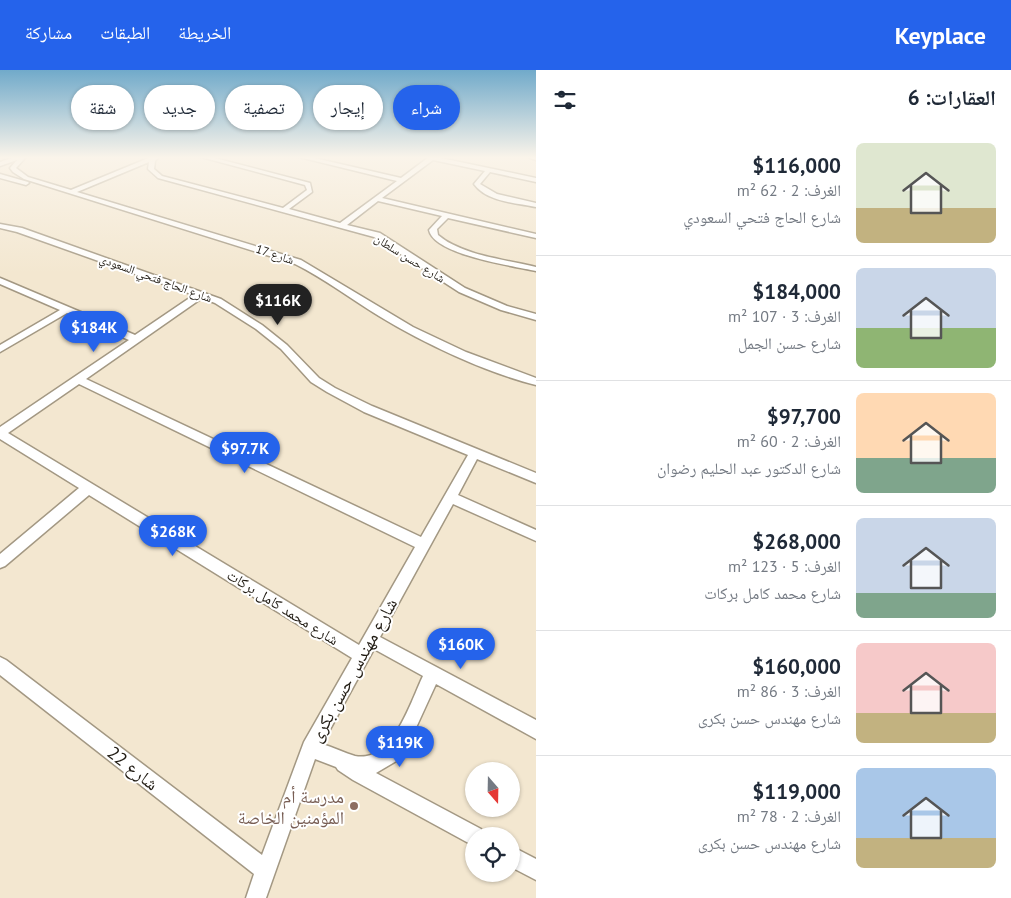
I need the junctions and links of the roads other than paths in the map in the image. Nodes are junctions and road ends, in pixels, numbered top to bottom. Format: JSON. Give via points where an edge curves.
{"nodes":[{"id":1,"x":69,"y":196,"type":"edge"},
{"id":2,"x":83,"y":196,"type":"edge"},
{"id":3,"x":230,"y":196,"type":"edge"},
{"id":4,"x":304,"y":196,"type":"edge"},
{"id":5,"x":382,"y":196,"type":"edge"},
{"id":6,"x":498,"y":196,"type":"edge"},
{"id":7,"x":378,"y":199,"type":"junction"},
{"id":8,"x":536,"y":205,"type":"edge"},
{"id":9,"x":284,"y":210,"type":"junction"},
{"id":10,"x":447,"y":215,"type":"junction"},
{"id":11,"x":0,"y":226,"type":"edge"},
{"id":12,"x":342,"y":226,"type":"junction"},
{"id":13,"x":536,"y":236,"type":"edge"},
{"id":14,"x":536,"y":269,"type":"edge"},
{"id":15,"x":0,"y":281,"type":"edge"},
{"id":16,"x":202,"y":294,"type":"junction"},
{"id":17,"x":66,"y":310,"type":"junction"},
{"id":18,"x":536,"y":317,"type":"edge"},
{"id":19,"x":136,"y":339,"type":"junction"},
{"id":20,"x":0,"y":349,"type":"edge"},
{"id":21,"x":78,"y":379,"type":"junction"},
{"id":22,"x":536,"y":382,"type":"edge"},
{"id":23,"x":536,"y":390,"type":"edge"},
{"id":24,"x":0,"y":434,"type":"edge"},
{"id":25,"x":474,"y":454,"type":"junction"},
{"id":26,"x":536,"y":478,"type":"edge"},
{"id":27,"x":88,"y":488,"type":"junction"},
{"id":28,"x":450,"y":497,"type":"junction"},
{"id":29,"x":536,"y":536,"type":"edge"},
{"id":30,"x":423,"y":544,"type":"junction"},
{"id":31,"x":0,"y":562,"type":"edge"},
{"id":32,"x":370,"y":639,"type":"junction"},
{"id":33,"x":361,"y":655,"type":"junction"},
{"id":34,"x":0,"y":665,"type":"edge"},
{"id":35,"x":432,"y":672,"type":"junction"},
{"id":36,"x":536,"y":730,"type":"edge"},
{"id":37,"x":310,"y":748,"type":"junction"},
{"id":38,"x":336,"y":758,"type":"junction"},
{"id":39,"x":465,"y":831,"type":"edge"},
{"id":40,"x":520,"y":861,"type":"edge"},
{"id":41,"x":265,"y":870,"type":"junction"},
{"id":42,"x":536,"y":870,"type":"edge"},
{"id":43,"x":256,"y":898,"type":"edge"}],
"edges":[{"from":1,"to":23,"type":"street","name":"شارع 17","via":[[289,264],[322,281],[403,335],[466,364]]},
{"from":2,"to":22,"type":"street","name":"شارع 17","via":[[298,262],[426,338]]},
{"from":3,"to":9,"type":"street","name":"شارع حسن سلطان"},
{"from":4,"to":9,"type":"street"},
{"from":5,"to":7,"type":"street"},
{"from":6,"to":8,"type":"street"},
{"from":7,"to":10,"type":"street"},
{"from":7,"to":12,"type":"street"},
{"from":9,"to":12,"type":"street","name":"شارع حسن سلطان"},
{"from":10,"to":13,"type":"street"},
{"from":10,"to":14,"type":"street","via":[[433,228],[439,240],[460,249]]},
{"from":11,"to":16,"type":"street","name":"شارع الحاج فتحي السعودي"},
{"from":12,"to":18,"type":"street","name":"شارع حسن سلطان","via":[[384,238],[475,296]]},
{"from":15,"to":17,"type":"street"},
{"from":16,"to":19,"type":"street"},
{"from":16,"to":25,"type":"street","name":"شارع الحاج فتحي السعودي","via":[[259,327],[330,390]]},
{"from":17,"to":19,"type":"street"},
{"from":17,"to":20,"type":"street"},
{"from":19,"to":21,"type":"street"},
{"from":21,"to":24,"type":"street"},
{"from":21,"to":30,"type":"street"},
{"from":24,"to":27,"type":"street","name":"شارع محمد كامل بركات"},
{"from":25,"to":26,"type":"street","name":"شارع الحاج فتحي السعودي"},
{"from":25,"to":28,"type":"street","name":"شارع مهندس حسن بكرى"},
{"from":27,"to":31,"type":"street"},
{"from":27,"to":33,"type":"street","name":"شارع محمد كامل بركات"},
{"from":28,"to":29,"type":"street"},
{"from":28,"to":30,"type":"street","name":"شارع مهندس حسن بكرى"},
{"from":30,"to":32,"type":"street","name":"شارع مهندس حسن بكرى"},
{"from":32,"to":33,"type":"street","name":"شارع مهندس حسن بكرى"},
{"from":32,"to":35,"type":"street"},
{"from":33,"to":37,"type":"street","name":"شارع مهندس حسن بكرى"},
{"from":34,"to":41,"type":"street","name":"شارع 22"},
{"from":35,"to":36,"type":"street"},
{"from":35,"to":38,"type":"street","via":[[392,754],[376,764],[356,765]]},
{"from":37,"to":38,"type":"street"},
{"from":37,"to":41,"type":"street","name":"شارع مهندس حسن بكرى"},
{"from":38,"to":39,"type":"street"},
{"from":40,"to":42,"type":"street"},
{"from":41,"to":43,"type":"street","name":"شارع مهندس حسن بكرى"}]}
